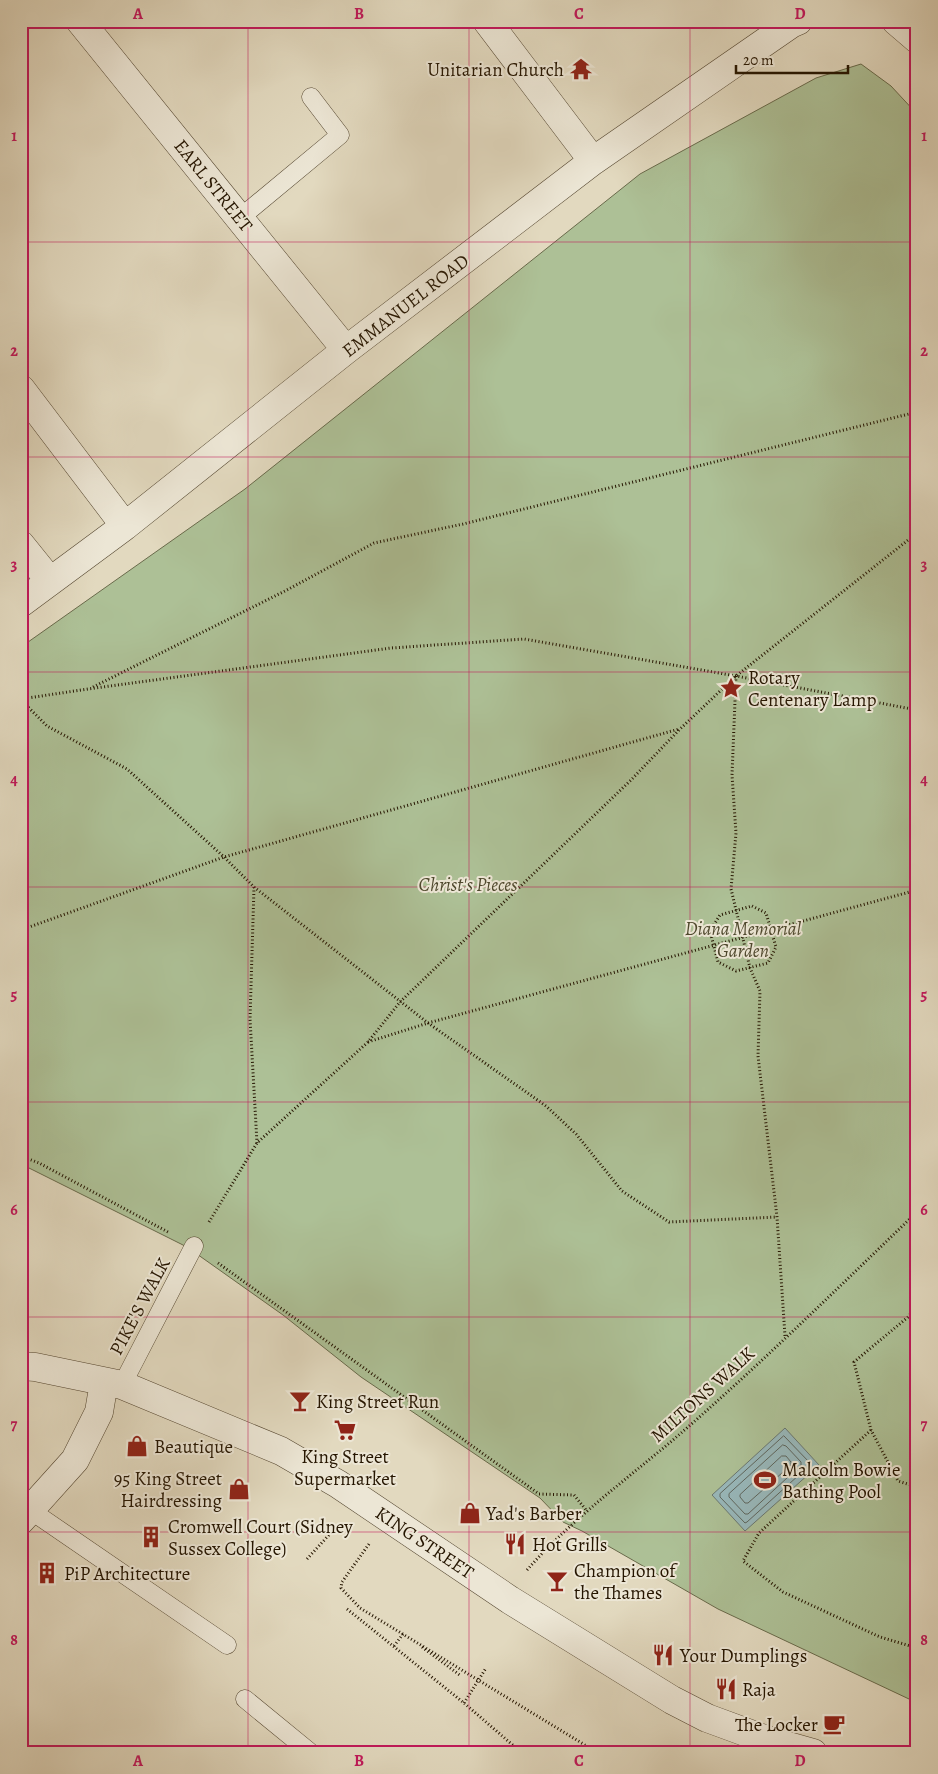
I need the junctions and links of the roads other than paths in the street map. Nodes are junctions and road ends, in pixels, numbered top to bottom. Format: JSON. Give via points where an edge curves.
{"nodes":[{"id":1,"x":80,"y":21,"type":"edge"},
{"id":2,"x":487,"y":21,"type":"edge"},
{"id":3,"x":798,"y":21,"type":"edge"},
{"id":4,"x":896,"y":21,"type":"edge"},
{"id":5,"x":917,"y":39,"type":"edge"},
{"id":6,"x":311,"y":97,"type":"dead end"},
{"id":7,"x":593,"y":161,"type":"junction"},
{"id":8,"x":240,"y":218,"type":"junction"},
{"id":9,"x":346,"y":350,"type":"junction"},
{"id":10,"x":21,"y":390,"type":"edge"},
{"id":11,"x":125,"y":526,"type":"junction"},
{"id":12,"x":21,"y":545,"type":"edge"},
{"id":13,"x":50,"y":581,"type":"junction"},
{"id":14,"x":21,"y":603,"type":"edge"},
{"id":15,"x":194,"y":1246,"type":"road end"},
{"id":16,"x":21,"y":1366,"type":"edge"},
{"id":17,"x":113,"y":1383,"type":"junction"},
{"id":18,"x":26,"y":1515,"type":"edge"},
{"id":19,"x":227,"y":1645,"type":"dead end"},
{"id":20,"x":245,"y":1699,"type":"dead end"},
{"id":21,"x":312,"y":1753,"type":"edge"},
{"id":22,"x":813,"y":1753,"type":"edge"}],
"edges":[{"from":1,"to":8,"type":"street","name":"EARL STREET"},
{"from":2,"to":7,"type":"street"},
{"from":3,"to":7,"type":"street","name":"EMMANUEL ROAD"},
{"from":4,"to":5,"type":"street"},
{"from":6,"to":8,"type":"lane","via":[[340,135]]},
{"from":7,"to":9,"type":"street","name":"EMMANUEL ROAD"},
{"from":8,"to":9,"type":"street","name":"EARL STREET"},
{"from":9,"to":11,"type":"street","name":"EMMANUEL ROAD"},
{"from":10,"to":11,"type":"street"},
{"from":11,"to":13,"type":"street","name":"EMMANUEL ROAD"},
{"from":12,"to":13,"type":"street"},
{"from":13,"to":14,"type":"street","name":"EMMANUEL ROAD"},
{"from":15,"to":17,"type":"lane","name":"PIKE'S WALK"},
{"from":16,"to":17,"type":"street","name":"KING STREET"},
{"from":17,"to":18,"type":"street","via":[[75,1460]]},
{"from":17,"to":22,"type":"street","name":"KING STREET","via":[[280,1451],[338,1484],[510,1600],[672,1700],[707,1718]]},
{"from":18,"to":19,"type":"lane"},
{"from":20,"to":21,"type":"lane"}]}
